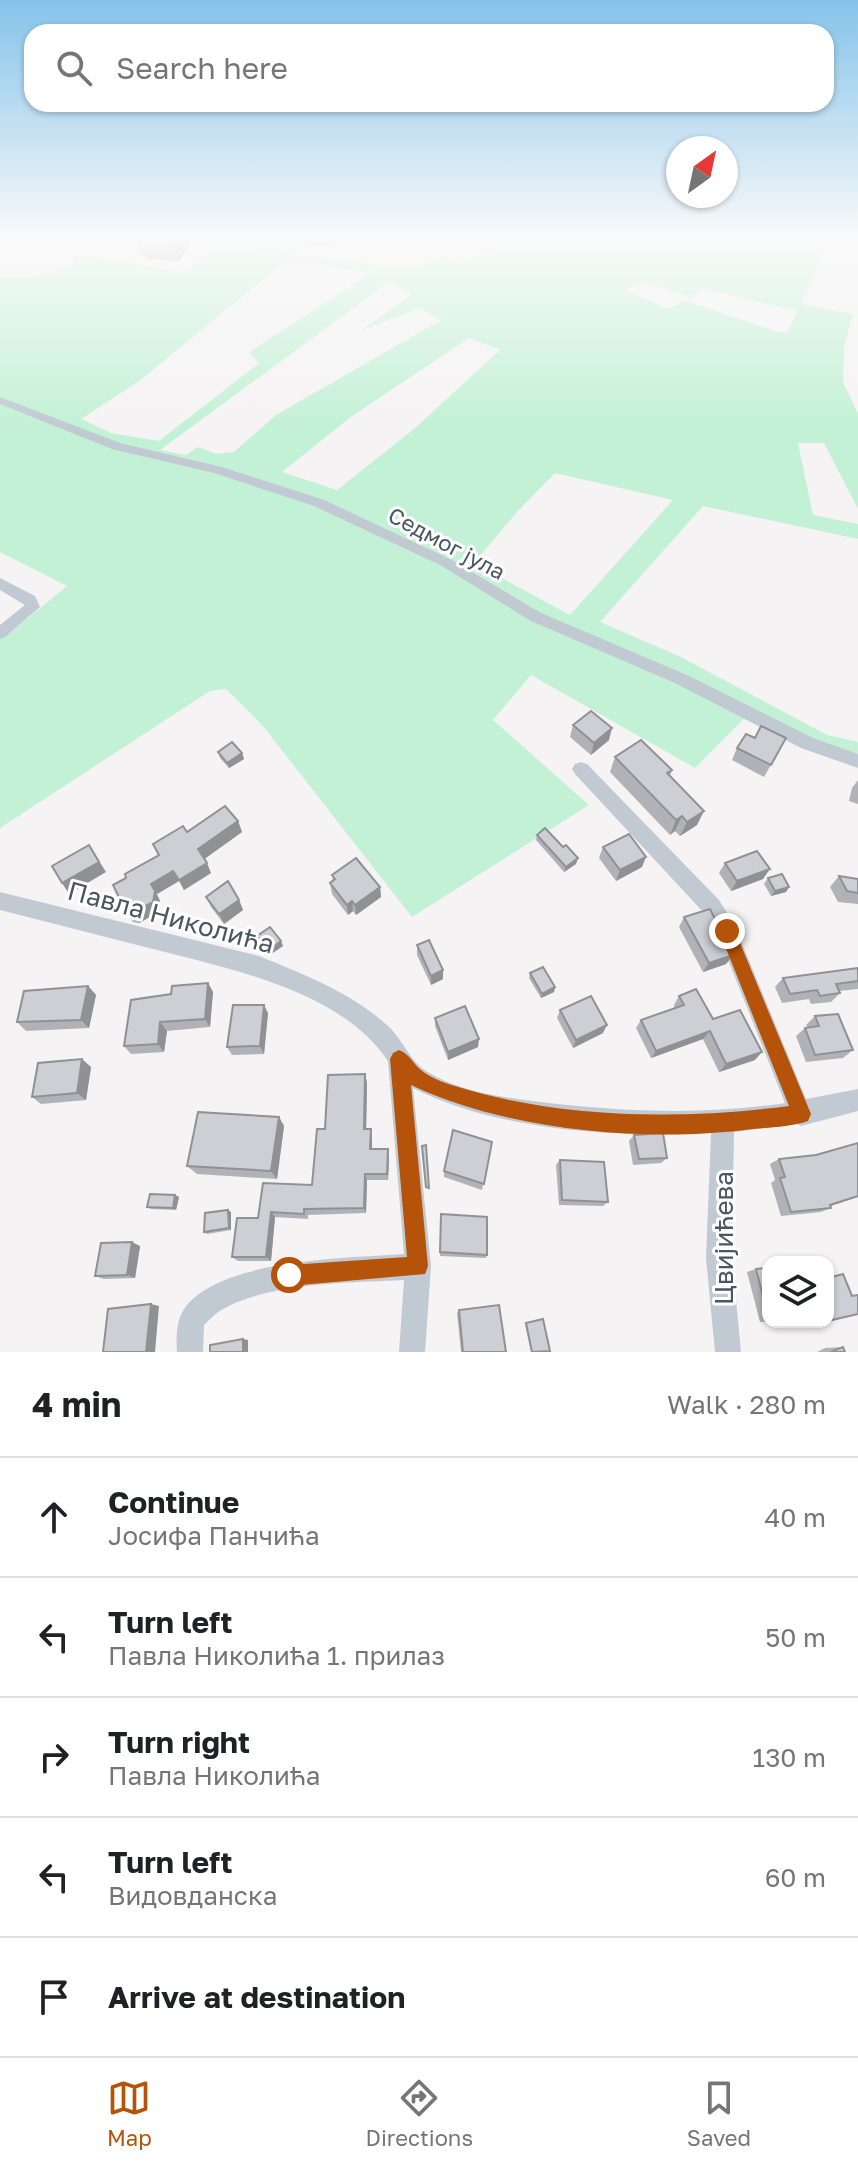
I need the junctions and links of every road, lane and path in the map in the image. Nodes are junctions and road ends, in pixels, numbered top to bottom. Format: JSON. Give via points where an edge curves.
{"nodes":[{"id":1,"x":0,"y":400,"type":"edge"},
{"id":2,"x":0,"y":583,"type":"edge"},
{"id":3,"x":0,"y":633,"type":"edge"},
{"id":4,"x":858,"y":761,"type":"edge"},
{"id":5,"x":581,"y":769,"type":"dead end"},
{"id":6,"x":0,"y":901,"type":"edge"},
{"id":7,"x":399,"y":1059,"type":"junction"},
{"id":8,"x":858,"y":1100,"type":"edge"},
{"id":9,"x":801,"y":1114,"type":"junction"},
{"id":10,"x":723,"y":1124,"type":"junction"},
{"id":11,"x":418,"y":1266,"type":"junction"},
{"id":12,"x":190,"y":1352,"type":"edge"},
{"id":13,"x":412,"y":1352,"type":"edge"},
{"id":14,"x":728,"y":1352,"type":"edge"}],
"edges":[{"from":1,"to":4,"type":"street","name":"Седмог јула","via":[[116,446],[218,470],[319,503],[445,562],[536,617],[704,690],[807,743]]},
{"from":2,"to":3,"type":"street","via":[[33,607]]},
{"from":5,"to":9,"type":"street","via":[[712,907],[727,931]]},
{"from":6,"to":7,"type":"street","name":"Павла Николића","via":[[259,966],[359,1016],[392,1044]]},
{"from":7,"to":10,"type":"street","name":"Павла Николића","via":[[428,1084],[495,1107],[631,1124]]},
{"from":7,"to":11,"type":"street"},
{"from":8,"to":9,"type":"street","name":"Павла Николића"},
{"from":9,"to":10,"type":"street","name":"Павла Николића"},
{"from":10,"to":14,"type":"street","name":"Цвијићева","via":[[719,1258]]},
{"from":11,"to":12,"type":"street","via":[[289,1275],[225,1295],[194,1318]]},
{"from":11,"to":13,"type":"street"}]}
